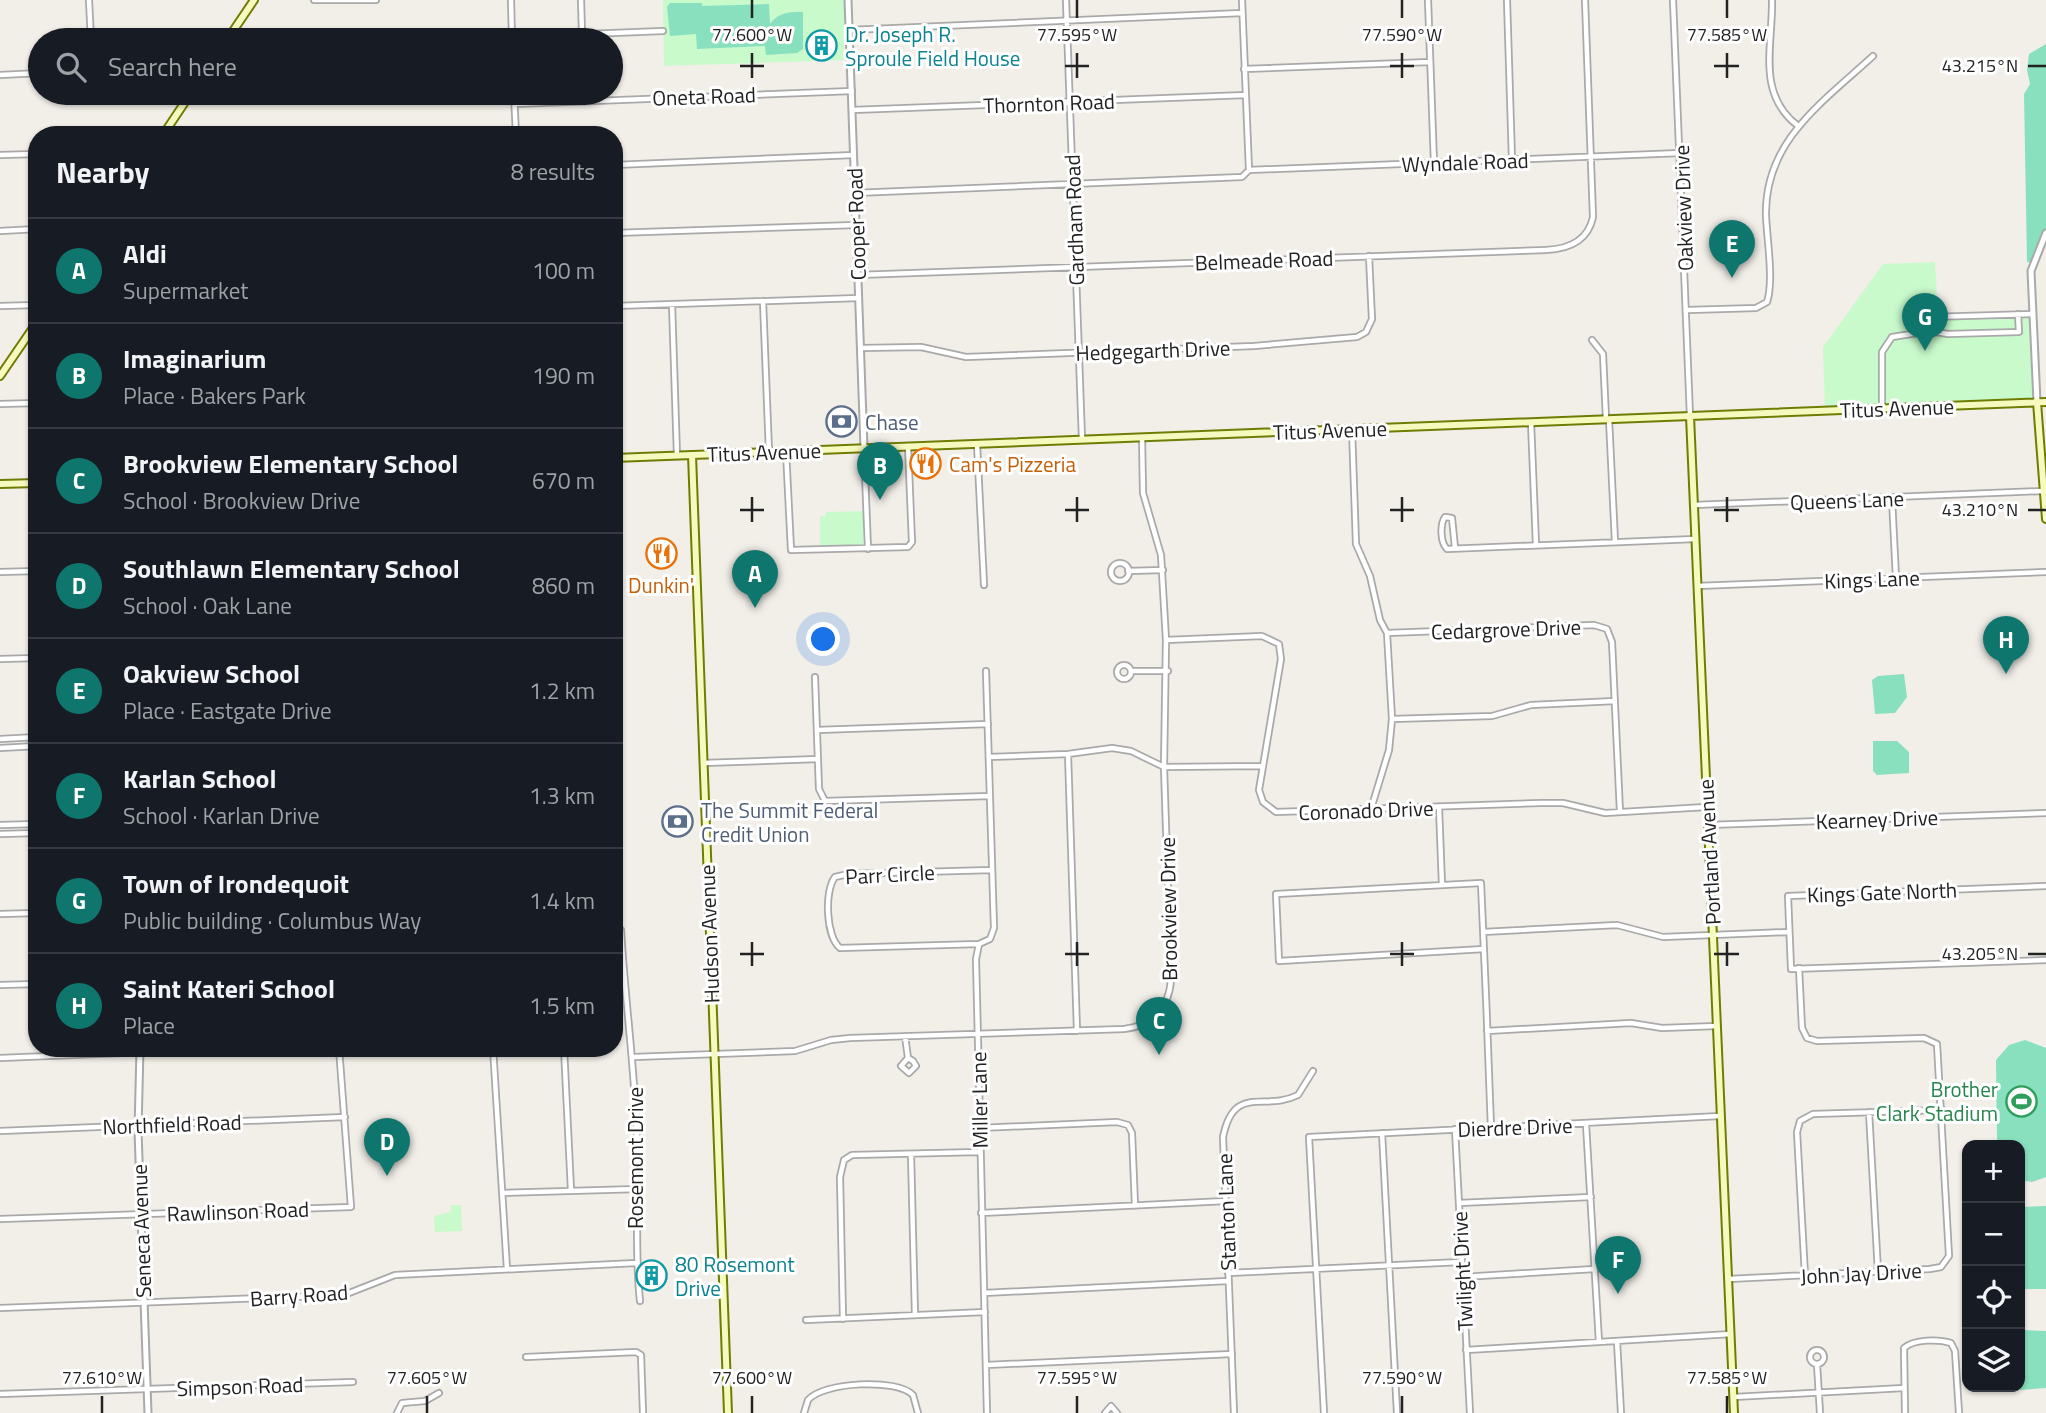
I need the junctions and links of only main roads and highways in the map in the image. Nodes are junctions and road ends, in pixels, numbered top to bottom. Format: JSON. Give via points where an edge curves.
{"nodes":[{"id":1,"x":254,"y":0,"type":"edge"},
{"id":2,"x":235,"y":28,"type":"edge"},
{"id":3,"x":183,"y":105,"type":"edge"},
{"id":4,"x":169,"y":126,"type":"edge"},
{"id":5,"x":28,"y":335,"type":"edge"},
{"id":6,"x":0,"y":376,"type":"edge"},
{"id":7,"x":2037,"y":402,"type":"junction"},
{"id":8,"x":2046,"y":402,"type":"edge"},
{"id":9,"x":1690,"y":416,"type":"junction"},
{"id":10,"x":692,"y":455,"type":"junction"},
{"id":11,"x":623,"y":458,"type":"edge"},
{"id":12,"x":28,"y":483,"type":"edge"},
{"id":13,"x":0,"y":484,"type":"edge"},
{"id":14,"x":2046,"y":519,"type":"edge"},
{"id":15,"x":728,"y":1413,"type":"edge"},
{"id":16,"x":1734,"y":1413,"type":"edge"}],
"edges":[{"from":1,"to":2,"type":"main road"},
{"from":3,"to":4,"type":"main road"},
{"from":5,"to":6,"type":"main road"},
{"from":7,"to":8,"type":"main road","name":"Titus Avenue"},
{"from":7,"to":9,"type":"main road","name":"Titus Avenue"},
{"from":7,"to":14,"type":"main road"},
{"from":9,"to":10,"type":"main road","name":"Titus Avenue"},
{"from":9,"to":16,"type":"main road","name":"Portland Avenue"},
{"from":10,"to":11,"type":"main road","name":"Titus Avenue"},
{"from":10,"to":15,"type":"main road","name":"Hudson Avenue"},
{"from":12,"to":13,"type":"main road"}]}
